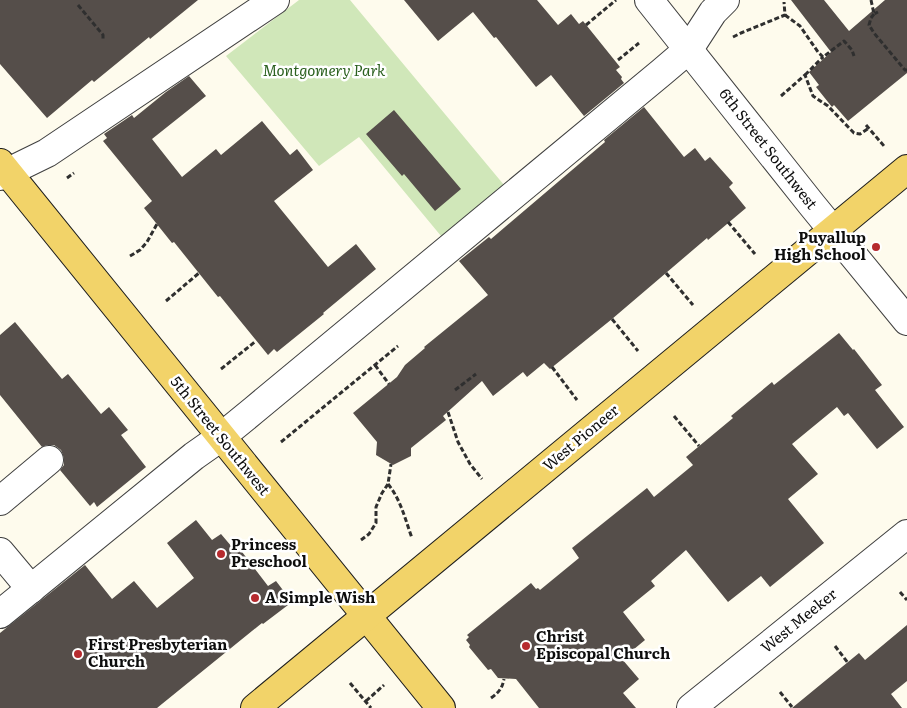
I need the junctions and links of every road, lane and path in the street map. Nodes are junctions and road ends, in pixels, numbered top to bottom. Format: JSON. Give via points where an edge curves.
{"nodes":[{"id":1,"x":275,"y":0,"type":"edge"},
{"id":2,"x":616,"y":0,"type":"edge"},
{"id":3,"x":649,"y":0,"type":"edge"},
{"id":4,"x":725,"y":0,"type":"edge"},
{"id":5,"x":871,"y":0,"type":"edge"},
{"id":6,"x":784,"y":2,"type":"dead end"},
{"id":7,"x":78,"y":4,"type":"dead end"},
{"id":8,"x":878,"y":12,"type":"dead end"},
{"id":9,"x":874,"y":14,"type":"junction"},
{"id":10,"x":785,"y":15,"type":"junction"},
{"id":11,"x":586,"y":24,"type":"dead end"},
{"id":12,"x":733,"y":37,"type":"dead end"},
{"id":13,"x":104,"y":39,"type":"dead end"},
{"id":14,"x":639,"y":43,"type":"dead end"},
{"id":15,"x":689,"y":49,"type":"junction"},
{"id":16,"x":854,"y":56,"type":"dead end"},
{"id":17,"x":823,"y":57,"type":"junction"},
{"id":18,"x":618,"y":60,"type":"dead end"},
{"id":19,"x":907,"y":70,"type":"edge"},
{"id":20,"x":805,"y":75,"type":"junction"},
{"id":21,"x":781,"y":96,"type":"dead end"},
{"id":22,"x":884,"y":146,"type":"dead end"},
{"id":23,"x":907,"y":168,"type":"edge"},
{"id":24,"x":3,"y":170,"type":"edge"},
{"id":25,"x":728,"y":222,"type":"dead end"},
{"id":26,"x":157,"y":224,"type":"dead end"},
{"id":27,"x":832,"y":230,"type":"junction"},
{"id":28,"x":754,"y":254,"type":"dead end"},
{"id":29,"x":130,"y":256,"type":"dead end"},
{"id":30,"x":199,"y":273,"type":"dead end"},
{"id":31,"x":666,"y":273,"type":"dead end"},
{"id":32,"x":166,"y":301,"type":"dead end"},
{"id":33,"x":693,"y":305,"type":"dead end"},
{"id":34,"x":612,"y":319,"type":"dead end"},
{"id":35,"x":907,"y":321,"type":"edge"},
{"id":36,"x":256,"y":341,"type":"dead end"},
{"id":37,"x":398,"y":346,"type":"dead end"},
{"id":38,"x":638,"y":351,"type":"dead end"},
{"id":39,"x":375,"y":365,"type":"junction"},
{"id":40,"x":552,"y":367,"type":"dead end"},
{"id":41,"x":221,"y":369,"type":"dead end"},
{"id":42,"x":476,"y":374,"type":"dead end"},
{"id":43,"x":389,"y":384,"type":"dead end"},
{"id":44,"x":455,"y":390,"type":"dead end"},
{"id":45,"x":577,"y":400,"type":"dead end"},
{"id":46,"x":448,"y":412,"type":"dead end"},
{"id":47,"x":674,"y":416,"type":"dead end"},
{"id":48,"x":221,"y":437,"type":"junction"},
{"id":49,"x":281,"y":442,"type":"dead end"},
{"id":50,"x":699,"y":446,"type":"dead end"},
{"id":51,"x":50,"y":460,"type":"dead end"},
{"id":52,"x":391,"y":464,"type":"dead end"},
{"id":53,"x":482,"y":479,"type":"dead end"},
{"id":54,"x":388,"y":484,"type":"junction"},
{"id":55,"x":0,"y":501,"type":"edge"},
{"id":56,"x":907,"y":534,"type":"edge"},
{"id":57,"x":412,"y":538,"type":"dead end"},
{"id":58,"x":361,"y":540,"type":"dead end"},
{"id":59,"x":0,"y":552,"type":"edge"},
{"id":60,"x":31,"y":589,"type":"junction"},
{"id":61,"x":900,"y":592,"type":"dead end"},
{"id":62,"x":907,"y":600,"type":"edge"},
{"id":63,"x":0,"y":614,"type":"edge"},
{"id":64,"x":366,"y":616,"type":"junction"},
{"id":65,"x":835,"y":646,"type":"dead end"},
{"id":66,"x":848,"y":663,"type":"dead end"},
{"id":67,"x":504,"y":679,"type":"dead end"},
{"id":68,"x":350,"y":683,"type":"dead end"},
{"id":69,"x":385,"y":685,"type":"dead end"},
{"id":70,"x":780,"y":692,"type":"dead end"},
{"id":71,"x":491,"y":698,"type":"dead end"},
{"id":72,"x":366,"y":701,"type":"junction"},
{"id":73,"x":792,"y":707,"type":"edge"},
{"id":74,"x":255,"y":708,"type":"edge"},
{"id":75,"x":371,"y":708,"type":"edge"},
{"id":76,"x":441,"y":708,"type":"edge"},
{"id":77,"x":691,"y":708,"type":"edge"}],
"edges":[{"from":1,"to":24,"type":"street","via":[[47,153]]},
{"from":2,"to":11,"type":"path"},
{"from":3,"to":15,"type":"street","name":"6th Street Southwest"},
{"from":4,"to":15,"type":"street","via":[[712,12]]},
{"from":5,"to":9,"type":"path"},
{"from":6,"to":10,"type":"path"},
{"from":7,"to":13,"type":"path"},
{"from":8,"to":9,"type":"path"},
{"from":9,"to":19,"type":"path","via":[[869,25]]},
{"from":10,"to":12,"type":"path"},
{"from":10,"to":17,"type":"path","via":[[800,26]]},
{"from":14,"to":18,"type":"path"},
{"from":15,"to":27,"type":"street","name":"6th Street Southwest"},
{"from":15,"to":48,"type":"street"},
{"from":16,"to":17,"type":"path","via":[[844,41]]},
{"from":17,"to":20,"type":"path"},
{"from":20,"to":21,"type":"path"},
{"from":20,"to":22,"type":"path","via":[[813,96],[828,106],[854,133],[860,134],[867,127]]},
{"from":23,"to":27,"type":"main road","name":"West Pioneer"},
{"from":24,"to":48,"type":"main road","name":"5th Street Southwest"},
{"from":25,"to":28,"type":"path"},
{"from":26,"to":29,"type":"path","via":[[147,242]]},
{"from":27,"to":35,"type":"street","name":"6th Street Southwest"},
{"from":27,"to":64,"type":"main road","name":"West Pioneer"},
{"from":30,"to":32,"type":"path"},
{"from":31,"to":33,"type":"path"},
{"from":34,"to":38,"type":"path"},
{"from":36,"to":41,"type":"path"},
{"from":37,"to":39,"type":"path"},
{"from":39,"to":43,"type":"path"},
{"from":39,"to":49,"type":"path"},
{"from":40,"to":45,"type":"path"},
{"from":42,"to":44,"type":"path"},
{"from":46,"to":53,"type":"path","via":[[458,442]]},
{"from":47,"to":50,"type":"path"},
{"from":48,"to":60,"type":"street"},
{"from":48,"to":64,"type":"main road","name":"5th Street Southwest"},
{"from":51,"to":55,"type":"street"},
{"from":52,"to":54,"type":"path"},
{"from":54,"to":57,"type":"path","via":[[401,506]]},
{"from":54,"to":58,"type":"path","via":[[376,507],[376,522]]},
{"from":56,"to":77,"type":"street","name":"West Meeker"},
{"from":59,"to":60,"type":"street"},
{"from":60,"to":63,"type":"street"},
{"from":61,"to":62,"type":"path"},
{"from":64,"to":74,"type":"main road","name":"West Pioneer"},
{"from":64,"to":76,"type":"main road","name":"5th Street Southwest"},
{"from":65,"to":66,"type":"path"},
{"from":67,"to":71,"type":"path","via":[[502,689]]},
{"from":68,"to":72,"type":"path"},
{"from":69,"to":72,"type":"path"},
{"from":70,"to":73,"type":"path"},
{"from":72,"to":75,"type":"path"}]}
